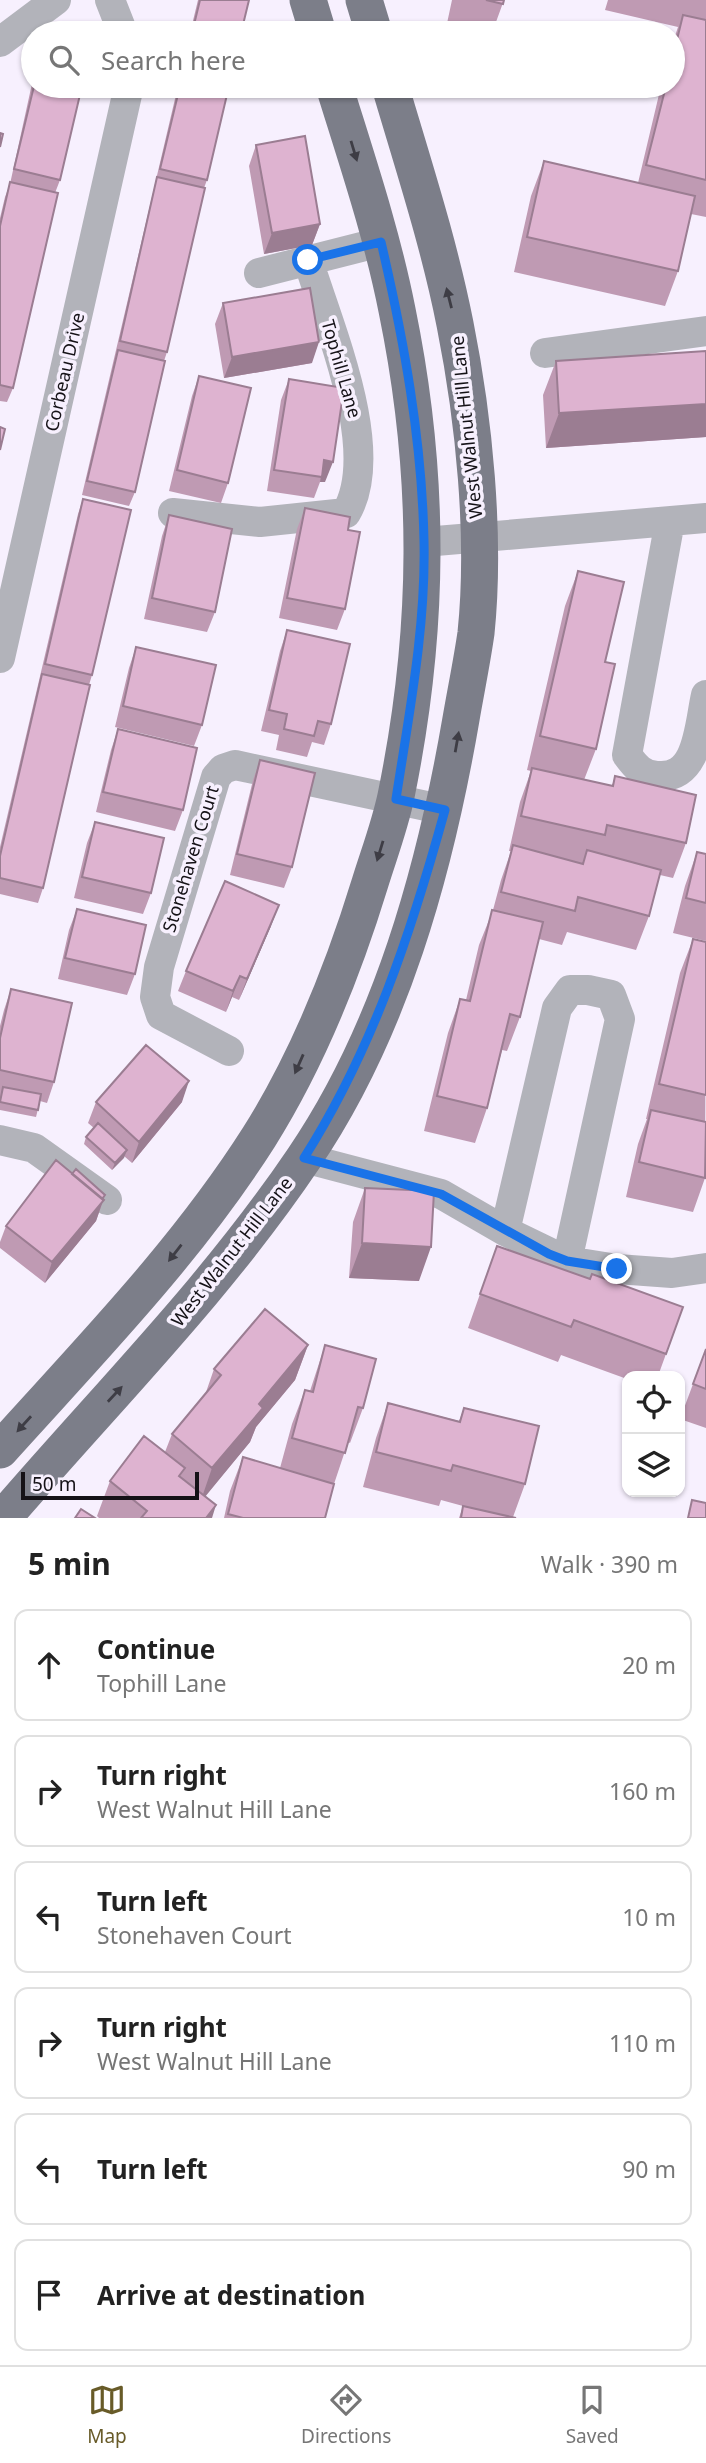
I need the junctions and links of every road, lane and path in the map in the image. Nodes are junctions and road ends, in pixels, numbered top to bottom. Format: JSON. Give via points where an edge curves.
{"nodes":[{"id":1,"x":56,"y":0,"type":"edge"},
{"id":2,"x":110,"y":0,"type":"edge"},
{"id":3,"x":308,"y":0,"type":"edge"},
{"id":4,"x":365,"y":0,"type":"edge"},
{"id":5,"x":28,"y":21,"type":"edge"},
{"id":6,"x":118,"y":21,"type":"edge"},
{"id":7,"x":314,"y":21,"type":"edge"},
{"id":8,"x":371,"y":21,"type":"edge"},
{"id":9,"x":21,"y":26,"type":"edge"},
{"id":10,"x":0,"y":42,"type":"edge"},
{"id":11,"x":126,"y":98,"type":"edge"},
{"id":12,"x":338,"y":98,"type":"edge"},
{"id":13,"x":393,"y":98,"type":"edge"},
{"id":14,"x":381,"y":242,"type":"junction"},
{"id":15,"x":308,"y":260,"type":"junction"},
{"id":16,"x":259,"y":273,"type":"dead end"},
{"id":17,"x":706,"y":331,"type":"edge"},
{"id":18,"x":545,"y":354,"type":"dead end"},
{"id":19,"x":173,"y":513,"type":"edge"},
{"id":20,"x":706,"y":517,"type":"edge"},
{"id":21,"x":670,"y":521,"type":"junction"},
{"id":22,"x":478,"y":537,"type":"junction"},
{"id":23,"x":424,"y":542,"type":"junction"},
{"id":24,"x":0,"y":658,"type":"edge"},
{"id":25,"x":706,"y":695,"type":"edge"},
{"id":26,"x":396,"y":799,"type":"junction"},
{"id":27,"x":445,"y":810,"type":"junction"},
{"id":28,"x":229,"y":1051,"type":"dead end"},
{"id":29,"x":280,"y":1100,"type":"junction"},
{"id":30,"x":0,"y":1140,"type":"edge"},
{"id":31,"x":304,"y":1158,"type":"junction"},
{"id":32,"x":107,"y":1200,"type":"edge"},
{"id":33,"x":505,"y":1231,"type":"junction"},
{"id":34,"x":567,"y":1261,"type":"junction"},
{"id":35,"x":706,"y":1269,"type":"edge"},
{"id":36,"x":217,"y":1277,"type":"junction"},
{"id":37,"x":0,"y":1450,"type":"edge"},
{"id":38,"x":2,"y":1516,"type":"edge"}],
"edges":[{"from":1,"to":5,"type":"street"},
{"from":2,"to":6,"type":"street"},
{"from":3,"to":7,"type":"main road"},
{"from":4,"to":8,"type":"main road"},
{"from":9,"to":10,"type":"street"},
{"from":11,"to":24,"type":"street","name":"Corbeau Drive"},
{"from":12,"to":14,"type":"main road","one_way":true},
{"from":22,"to":13,"type":"main road","name":"West Walnut Hill Lane","one_way":true,"via":[[472,446],[455,324]]},
{"from":14,"to":15,"type":"street"},
{"from":14,"to":23,"type":"main road","via":[[413,411]]},
{"from":15,"to":16,"type":"street"},
{"from":15,"to":19,"type":"street","name":"Tophill Lane","via":[[357,421],[358,477],[351,505],[346,513],[260,522]]},
{"from":17,"to":18,"type":"street"},
{"from":20,"to":21,"type":"street"},
{"from":21,"to":22,"type":"street"},
{"from":21,"to":25,"type":"street","via":[[627,755],[636,768],[652,776],[681,772],[691,760]]},
{"from":22,"to":23,"type":"street"},
{"from":27,"to":22,"type":"main road","name":"West Walnut Hill Lane","one_way":true,"via":[[476,631]]},
{"from":23,"to":26,"type":"main road","via":[[419,647]]},
{"from":26,"to":27,"type":"street","name":"Stonehaven Court"},
{"from":26,"to":28,"type":"street","name":"Stonehaven Court","via":[[235,765],[216,777],[159,967],[155,997],[161,1015]]},
{"from":26,"to":29,"type":"main road","one_way":true,"via":[[342,968]]},
{"from":27,"to":31,"type":"main road","name":"West Walnut Hill Lane","via":[[415,919],[388,990],[340,1096]]},
{"from":29,"to":36,"type":"main road","via":[[281,1145],[217,1241],[211,1267]]},
{"from":29,"to":37,"type":"main road","one_way":true,"via":[[174,1255]]},
{"from":30,"to":32,"type":"street","via":[[34,1147]]},
{"from":31,"to":33,"type":"street","via":[[441,1194]]},
{"from":31,"to":36,"type":"main road","name":"West Walnut Hill Lane"},
{"from":33,"to":34,"type":"street"},
{"from":33,"to":34,"type":"street","via":[[557,1008],[570,990],[611,995],[620,1019]]},
{"from":34,"to":35,"type":"street","via":[[672,1273]]},
{"from":38,"to":36,"type":"main road","name":"West Walnut Hill Lane","one_way":true}]}
